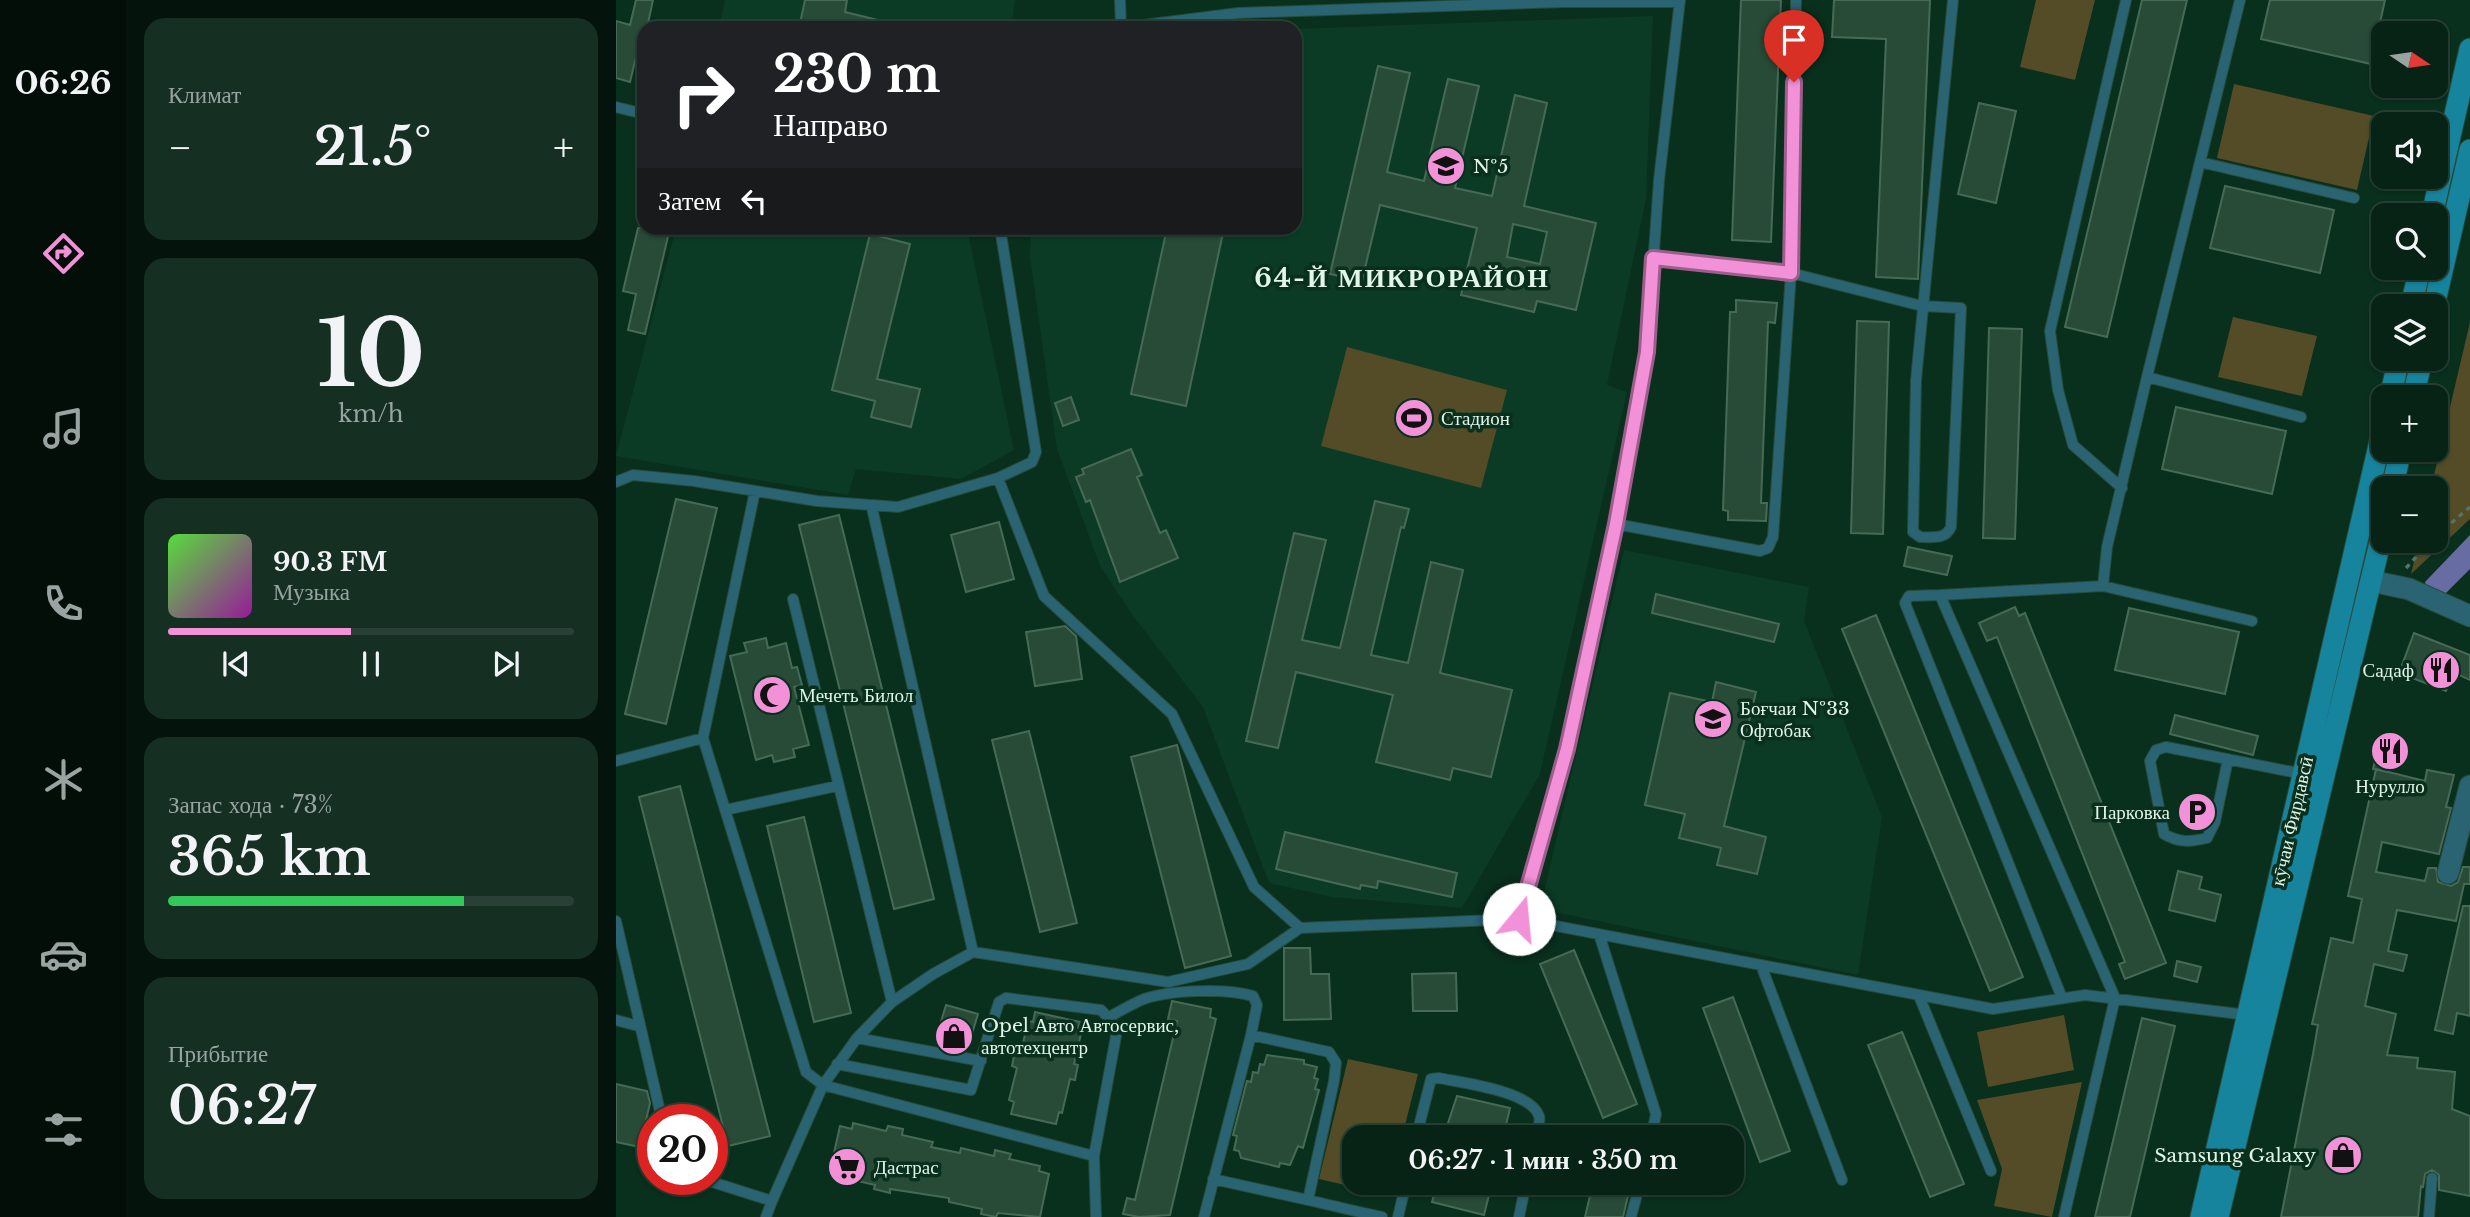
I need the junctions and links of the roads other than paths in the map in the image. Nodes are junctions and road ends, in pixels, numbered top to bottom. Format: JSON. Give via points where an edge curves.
{"nodes":[{"id":1,"x":1120,"y":0,"type":"edge"},
{"id":2,"x":1238,"y":0,"type":"edge"},
{"id":3,"x":1796,"y":0,"type":"edge"},
{"id":4,"x":1953,"y":0,"type":"edge"},
{"id":5,"x":2126,"y":0,"type":"edge"},
{"id":6,"x":2239,"y":0,"type":"edge"},
{"id":7,"x":1564,"y":1,"type":"edge"},
{"id":8,"x":1680,"y":1,"type":"edge"},
{"id":9,"x":1396,"y":5,"type":"edge"},
{"id":10,"x":1238,"y":13,"type":"junction"},
{"id":11,"x":1120,"y":21,"type":"edge"},
{"id":12,"x":1171,"y":21,"type":"edge"},
{"id":13,"x":2470,"y":49,"type":"edge"},
{"id":14,"x":616,"y":107,"type":"edge"},
{"id":15,"x":637,"y":112,"type":"edge"},
{"id":16,"x":2470,"y":150,"type":"edge"},
{"id":17,"x":2200,"y":162,"type":"junction"},
{"id":18,"x":2354,"y":198,"type":"dead end"},
{"id":19,"x":2435,"y":203,"type":"edge"},
{"id":20,"x":1001,"y":235,"type":"edge"},
{"id":21,"x":1653,"y":258,"type":"junction"},
{"id":22,"x":1791,"y":273,"type":"junction"},
{"id":23,"x":2437,"y":294,"type":"edge"},
{"id":24,"x":1922,"y":306,"type":"junction"},
{"id":25,"x":2147,"y":377,"type":"junction"},
{"id":26,"x":2301,"y":417,"type":"dead end"},
{"id":27,"x":2375,"y":462,"type":"edge"},
{"id":28,"x":998,"y":478,"type":"junction"},
{"id":29,"x":616,"y":482,"type":"edge"},
{"id":30,"x":2122,"y":488,"type":"junction"},
{"id":31,"x":755,"y":491,"type":"junction"},
{"id":32,"x":872,"y":508,"type":"dead end"},
{"id":33,"x":1616,"y":524,"type":"junction"},
{"id":34,"x":2383,"y":553,"type":"edge"},
{"id":35,"x":2382,"y":582,"type":"junction"},
{"id":36,"x":2103,"y":586,"type":"junction"},
{"id":37,"x":1940,"y":595,"type":"junction"},
{"id":38,"x":793,"y":599,"type":"dead end"},
{"id":39,"x":2470,"y":616,"type":"edge"},
{"id":40,"x":2252,"y":621,"type":"dead end"},
{"id":41,"x":703,"y":738,"type":"junction"},
{"id":42,"x":2228,"y":759,"type":"junction"},
{"id":43,"x":616,"y":761,"type":"edge"},
{"id":44,"x":2303,"y":774,"type":"junction"},
{"id":45,"x":836,"y":786,"type":"junction"},
{"id":46,"x":2470,"y":786,"type":"edge"},
{"id":47,"x":725,"y":810,"type":"junction"},
{"id":48,"x":2448,"y":873,"type":"dead end"},
{"id":49,"x":1519,"y":919,"type":"junction"},
{"id":50,"x":616,"y":921,"type":"edge"},
{"id":51,"x":1300,"y":928,"type":"junction"},
{"id":52,"x":1599,"y":934,"type":"junction"},
{"id":53,"x":973,"y":952,"type":"junction"},
{"id":54,"x":1761,"y":965,"type":"junction"},
{"id":55,"x":1168,"y":982,"type":"junction"},
{"id":56,"x":1166,"y":994,"type":"junction"},
{"id":57,"x":1919,"y":996,"type":"junction"},
{"id":58,"x":2062,"y":998,"type":"junction"},
{"id":59,"x":2115,"y":998,"type":"junction"},
{"id":60,"x":892,"y":1002,"type":"junction"},
{"id":61,"x":1109,"y":1017,"type":"junction"},
{"id":62,"x":2256,"y":1017,"type":"junction"},
{"id":63,"x":616,"y":1020,"type":"edge"},
{"id":64,"x":638,"y":1026,"type":"junction"},
{"id":65,"x":1251,"y":1035,"type":"junction"},
{"id":66,"x":856,"y":1038,"type":"junction"},
{"id":67,"x":981,"y":1061,"type":"junction"},
{"id":68,"x":837,"y":1064,"type":"junction"},
{"id":69,"x":823,"y":1085,"type":"junction"},
{"id":70,"x":658,"y":1104,"type":"edge"},
{"id":71,"x":1419,"y":1125,"type":"edge"},
{"id":72,"x":1539,"y":1125,"type":"edge"},
{"id":73,"x":1654,"y":1125,"type":"edge"},
{"id":74,"x":1094,"y":1156,"type":"junction"},
{"id":75,"x":1991,"y":1171,"type":"dead end"},
{"id":76,"x":2432,"y":1178,"type":"dead end"},
{"id":77,"x":1213,"y":1179,"type":"junction"},
{"id":78,"x":1842,"y":1180,"type":"dead end"},
{"id":79,"x":728,"y":1187,"type":"edge"},
{"id":80,"x":1403,"y":1195,"type":"edge"},
{"id":81,"x":1524,"y":1195,"type":"edge"},
{"id":82,"x":1637,"y":1195,"type":"edge"},
{"id":83,"x":1308,"y":1200,"type":"junction"},
{"id":84,"x":772,"y":1202,"type":"junction"},
{"id":85,"x":1363,"y":1215,"type":"edge"},
{"id":86,"x":766,"y":1217,"type":"edge"},
{"id":87,"x":1096,"y":1217,"type":"edge"},
{"id":88,"x":1204,"y":1217,"type":"edge"},
{"id":89,"x":1382,"y":1217,"type":"edge"},
{"id":90,"x":1398,"y":1217,"type":"edge"},
{"id":91,"x":1519,"y":1217,"type":"edge"},
{"id":92,"x":1631,"y":1217,"type":"edge"},
{"id":93,"x":2064,"y":1217,"type":"edge"},
{"id":94,"x":2201,"y":1217,"type":"edge"},
{"id":95,"x":2218,"y":1217,"type":"edge"},
{"id":96,"x":2429,"y":1217,"type":"edge"}],
"edges":[{"from":1,"to":11,"type":"lane"},
{"from":2,"to":10,"type":"lane"},
{"from":3,"to":22,"type":"lane"},
{"from":4,"to":24,"type":"lane"},
{"from":5,"to":30,"type":"lane","via":[[2050,331],[2056,380],[2073,445]]},
{"from":6,"to":17,"type":"lane"},
{"from":7,"to":8,"type":"lane"},
{"from":7,"to":9,"type":"lane"},
{"from":8,"to":21,"type":"lane"},
{"from":9,"to":10,"type":"lane"},
{"from":10,"to":12,"type":"lane"},
{"from":13,"to":19,"type":"street"},
{"from":14,"to":15,"type":"lane"},
{"from":16,"to":23,"type":"street"},
{"from":17,"to":18,"type":"lane"},
{"from":17,"to":25,"type":"lane"},
{"from":20,"to":28,"type":"lane","via":[[1036,452],[1032,462]]},
{"from":21,"to":22,"type":"lane"},
{"from":21,"to":33,"type":"lane","via":[[1647,352]]},
{"from":22,"to":24,"type":"lane"},
{"from":22,"to":33,"type":"lane","via":[[1773,537],[1768,548],[1760,551]]},
{"from":24,"to":24,"type":"lane","via":[[1913,532],[1920,537],[1944,537],[1951,527],[1962,312],[1956,305]]},
{"from":25,"to":26,"type":"lane"},
{"from":25,"to":30,"type":"lane"},
{"from":27,"to":44,"type":"street","name":"кӯчаи Фирдавсӣ"},
{"from":28,"to":31,"type":"lane","via":[[898,507]]},
{"from":28,"to":51,"type":"lane","via":[[1044,596],[1172,714],[1254,887]]},
{"from":29,"to":31,"type":"lane","via":[[633,475]]},
{"from":30,"to":36,"type":"lane"},
{"from":31,"to":41,"type":"lane"},
{"from":32,"to":53,"type":"lane"},
{"from":33,"to":49,"type":"lane","via":[[1567,749]]},
{"from":34,"to":35,"type":"street","name":"кӯчаи Фирдавсӣ"},
{"from":35,"to":39,"type":"street"},
{"from":35,"to":62,"type":"street","name":"кӯчаи Фирдавсӣ"},
{"from":36,"to":37,"type":"lane"},
{"from":36,"to":40,"type":"lane"},
{"from":37,"to":58,"type":"lane","via":[[1909,596],[1905,603]]},
{"from":37,"to":59,"type":"lane"},
{"from":38,"to":45,"type":"lane"},
{"from":41,"to":43,"type":"lane"},
{"from":41,"to":47,"type":"lane"},
{"from":42,"to":42,"type":"lane","via":[[2166,747],[2156,750],[2150,761],[2164,834],[2190,842],[2207,838],[2215,822]]},
{"from":42,"to":44,"type":"lane"},
{"from":44,"to":62,"type":"street","name":"кӯчаи Фирдавсӣ"},
{"from":45,"to":47,"type":"lane"},
{"from":45,"to":60,"type":"lane"},
{"from":46,"to":48,"type":"street"},
{"from":47,"to":69,"type":"lane","via":[[806,1072]]},
{"from":49,"to":51,"type":"lane"},
{"from":49,"to":52,"type":"lane"},
{"from":50,"to":64,"type":"lane"},
{"from":51,"to":55,"type":"lane","via":[[1248,964]]},
{"from":52,"to":54,"type":"lane"},
{"from":52,"to":73,"type":"lane","via":[[1656,1114]]},
{"from":53,"to":55,"type":"lane"},
{"from":53,"to":60,"type":"lane"},
{"from":54,"to":57,"type":"lane"},
{"from":54,"to":78,"type":"lane"},
{"from":55,"to":56,"type":"lane"},
{"from":56,"to":61,"type":"lane","via":[[1143,999]]},
{"from":56,"to":65,"type":"lane","via":[[1241,992],[1254,996],[1257,1005]]},
{"from":57,"to":58,"type":"lane","via":[[1993,1009]]},
{"from":57,"to":75,"type":"lane"},
{"from":58,"to":59,"type":"lane"},
{"from":59,"to":62,"type":"lane"},
{"from":59,"to":93,"type":"lane"},
{"from":60,"to":66,"type":"lane"},
{"from":61,"to":67,"type":"lane","via":[[1101,1010],[1006,998],[999,1002]]},
{"from":61,"to":74,"type":"lane","via":[[1116,1036]]},
{"from":62,"to":94,"type":"street","name":"кӯчаи Фирдавсӣ"},
{"from":62,"to":95,"type":"street","name":"кӯчаи Фирдавсӣ"},
{"from":63,"to":64,"type":"lane"},
{"from":64,"to":70,"type":"lane"},
{"from":65,"to":77,"type":"lane"},
{"from":65,"to":83,"type":"lane","via":[[1329,1052],[1336,1063]]},
{"from":66,"to":67,"type":"lane"},
{"from":66,"to":68,"type":"lane"},
{"from":67,"to":68,"type":"lane","via":[[968,1090]]},
{"from":68,"to":69,"type":"lane"},
{"from":69,"to":74,"type":"lane"},
{"from":69,"to":84,"type":"lane"},
{"from":71,"to":72,"type":"lane","via":[[1431,1079],[1439,1078],[1506,1093],[1534,1108]]},
{"from":74,"to":87,"type":"lane"},
{"from":76,"to":96,"type":"lane"},
{"from":77,"to":83,"type":"lane"},
{"from":77,"to":88,"type":"lane"},
{"from":79,"to":84,"type":"lane"},
{"from":80,"to":90,"type":"lane"},
{"from":81,"to":91,"type":"lane"},
{"from":82,"to":92,"type":"lane"},
{"from":83,"to":85,"type":"lane"},
{"from":84,"to":86,"type":"lane"},
{"from":85,"to":89,"type":"lane"}]}
